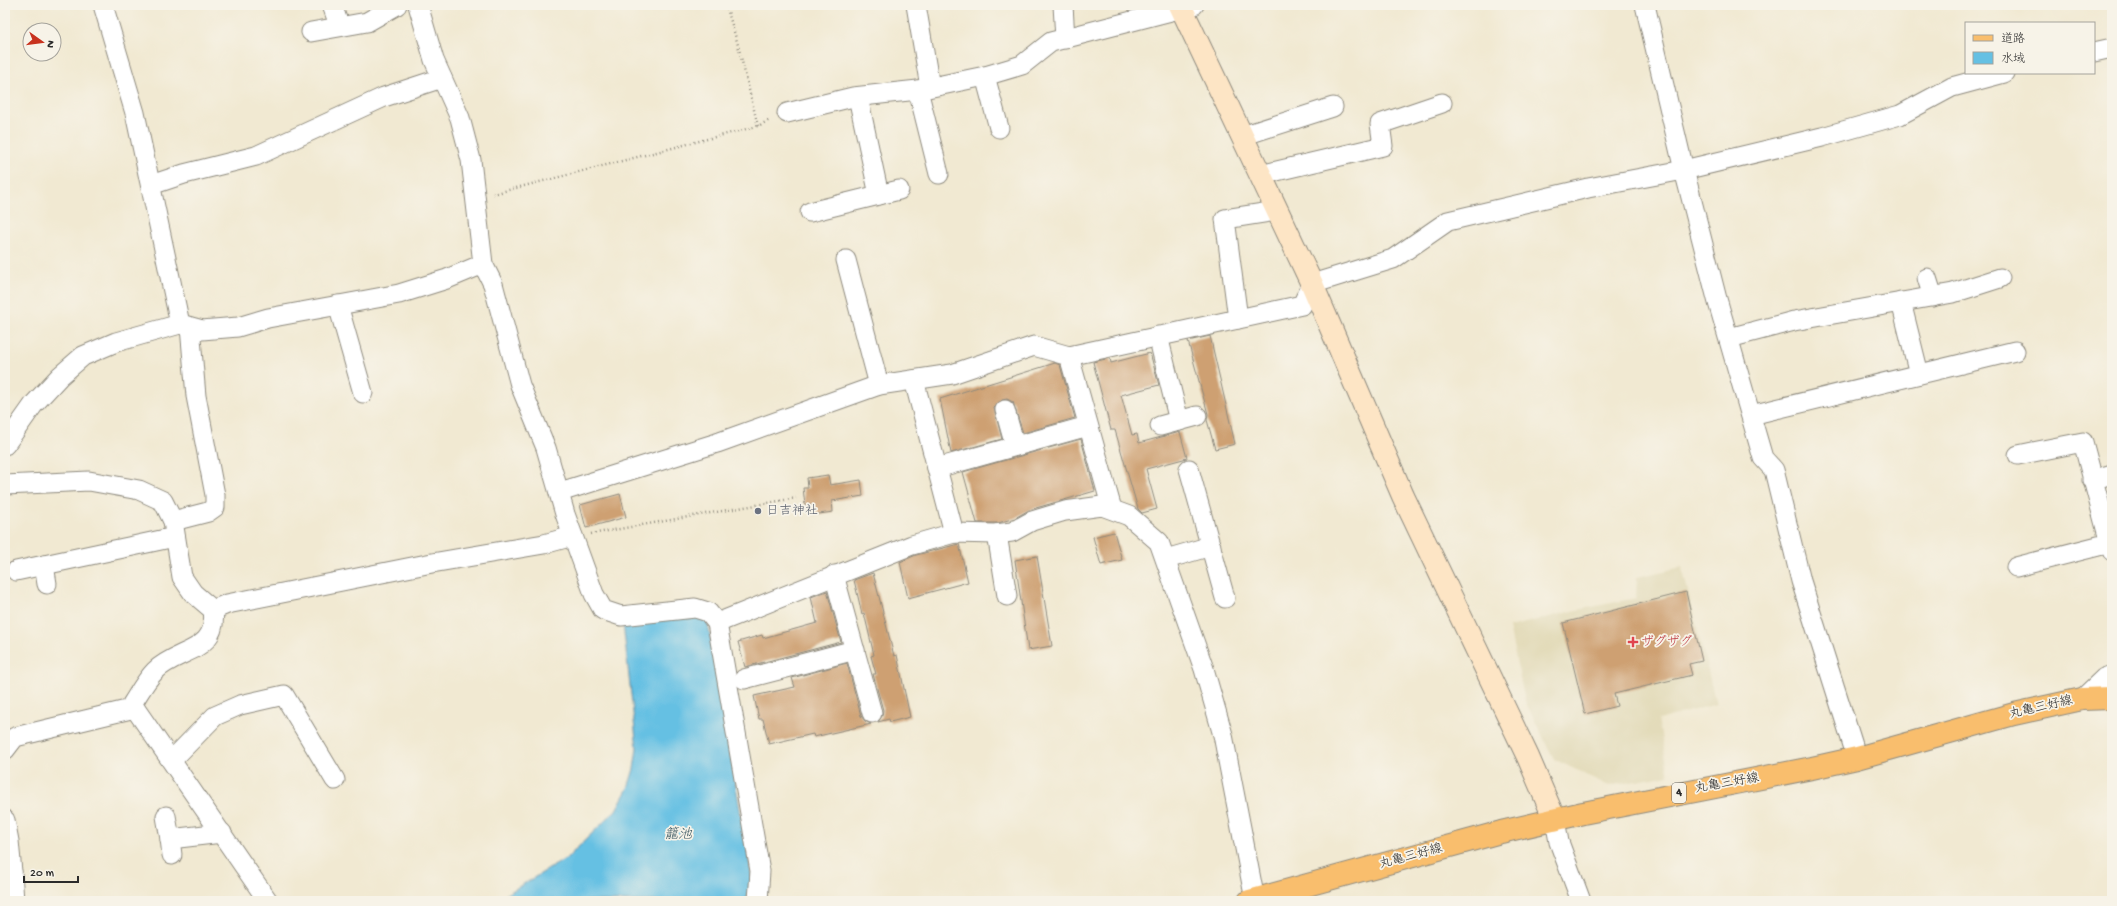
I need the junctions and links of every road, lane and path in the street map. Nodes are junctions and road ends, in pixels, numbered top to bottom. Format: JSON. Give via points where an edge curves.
{"nodes":[{"id":1,"x":102,"y":5,"type":"edge"},
{"id":2,"x":332,"y":5,"type":"edge"},
{"id":3,"x":397,"y":5,"type":"edge"},
{"id":4,"x":418,"y":5,"type":"edge"},
{"id":5,"x":726,"y":5,"type":"edge"},
{"id":6,"x":916,"y":5,"type":"edge"},
{"id":7,"x":1062,"y":5,"type":"edge"},
{"id":8,"x":1645,"y":5,"type":"edge"},
{"id":9,"x":1185,"y":6,"type":"edge"},
{"id":10,"x":339,"y":26,"type":"junction"},
{"id":11,"x":310,"y":32,"type":"dead end"},
{"id":12,"x":1065,"y":39,"type":"junction"},
{"id":13,"x":2112,"y":48,"type":"edge"},
{"id":14,"x":2095,"y":52,"type":"edge"},
{"id":15,"x":2000,"y":74,"type":"edge"},
{"id":16,"x":985,"y":76,"type":"junction"},
{"id":17,"x":442,"y":78,"type":"junction"},
{"id":18,"x":924,"y":89,"type":"junction"},
{"id":19,"x":858,"y":97,"type":"junction"},
{"id":20,"x":1442,"y":103,"type":"dead end"},
{"id":21,"x":1333,"y":107,"type":"dead end"},
{"id":22,"x":787,"y":113,"type":"joint"},
{"id":23,"x":758,"y":126,"type":"junction"},
{"id":24,"x":999,"y":128,"type":"dead end"},
{"id":25,"x":1242,"y":136,"type":"junction"},
{"id":26,"x":1684,"y":170,"type":"junction"},
{"id":27,"x":939,"y":174,"type":"dead end"},
{"id":28,"x":1260,"y":175,"type":"junction"},
{"id":29,"x":150,"y":185,"type":"junction"},
{"id":30,"x":899,"y":190,"type":"dead end"},
{"id":31,"x":879,"y":195,"type":"junction"},
{"id":32,"x":477,"y":198,"type":"junction"},
{"id":33,"x":1277,"y":211,"type":"junction"},
{"id":34,"x":810,"y":212,"type":"dead end"},
{"id":35,"x":846,"y":260,"type":"dead end"},
{"id":36,"x":483,"y":264,"type":"junction"},
{"id":37,"x":1927,"y":278,"type":"dead end"},
{"id":38,"x":2000,"y":278,"type":"dead end"},
{"id":39,"x":1312,"y":284,"type":"junction"},
{"id":40,"x":1933,"y":297,"type":"junction"},
{"id":41,"x":1901,"y":302,"type":"junction"},
{"id":42,"x":338,"y":305,"type":"junction"},
{"id":43,"x":1238,"y":319,"type":"junction"},
{"id":44,"x":185,"y":325,"type":"junction"},
{"id":45,"x":1158,"y":336,"type":"junction"},
{"id":46,"x":1728,"y":338,"type":"junction"},
{"id":47,"x":2015,"y":351,"type":"dead end"},
{"id":48,"x":1069,"y":356,"type":"junction"},
{"id":49,"x":1919,"y":374,"type":"junction"},
{"id":50,"x":914,"y":380,"type":"junction"},
{"id":51,"x":879,"y":385,"type":"junction"},
{"id":52,"x":363,"y":393,"type":"dead end"},
{"id":53,"x":1005,"y":410,"type":"dead end"},
{"id":54,"x":1751,"y":415,"type":"junction"},
{"id":55,"x":1088,"y":426,"type":"junction"},
{"id":56,"x":1160,"y":426,"type":"dead end"},
{"id":57,"x":5,"y":445,"type":"edge"},
{"id":58,"x":1015,"y":446,"type":"junction"},
{"id":59,"x":2018,"y":455,"type":"dead end"},
{"id":60,"x":937,"y":468,"type":"junction"},
{"id":61,"x":1189,"y":469,"type":"dead end"},
{"id":62,"x":2112,"y":474,"type":"edge"},
{"id":63,"x":2092,"y":480,"type":"junction"},
{"id":64,"x":5,"y":485,"type":"edge"},
{"id":65,"x":560,"y":492,"type":"junction"},
{"id":66,"x":796,"y":498,"type":"dead end"},
{"id":67,"x":1112,"y":509,"type":"junction"},
{"id":68,"x":174,"y":529,"type":"junction"},
{"id":69,"x":954,"y":533,"type":"junction"},
{"id":70,"x":997,"y":534,"type":"junction"},
{"id":71,"x":573,"y":536,"type":"junction"},
{"id":72,"x":1210,"y":546,"type":"junction"},
{"id":73,"x":2111,"y":547,"type":"edge"},
{"id":74,"x":1166,"y":559,"type":"junction"},
{"id":75,"x":2016,"y":567,"type":"dead end"},
{"id":76,"x":16,"y":572,"type":"dead end"},
{"id":77,"x":834,"y":575,"type":"junction"},
{"id":78,"x":1007,"y":596,"type":"dead end"},
{"id":79,"x":1225,"y":598,"type":"dead end"},
{"id":80,"x":213,"y":610,"type":"junction"},
{"id":81,"x":717,"y":623,"type":"junction"},
{"id":82,"x":855,"y":650,"type":"junction"},
{"id":83,"x":2112,"y":675,"type":"edge"},
{"id":84,"x":744,"y":679,"type":"dead end"},
{"id":85,"x":2112,"y":698,"type":"edge"},
{"id":86,"x":2082,"y":699,"type":"junction"},
{"id":87,"x":135,"y":708,"type":"junction"},
{"id":88,"x":872,"y":714,"type":"dead end"},
{"id":89,"x":5,"y":750,"type":"edge"},
{"id":90,"x":1857,"y":758,"type":"junction"},
{"id":91,"x":172,"y":760,"type":"junction"},
{"id":92,"x":335,"y":780,"type":"dead end"},
{"id":93,"x":166,"y":816,"type":"dead end"},
{"id":94,"x":5,"y":820,"type":"edge"},
{"id":95,"x":1555,"y":820,"type":"junction"},
{"id":96,"x":222,"y":833,"type":"junction"},
{"id":97,"x":8,"y":873,"type":"edge"},
{"id":98,"x":1262,"y":899,"type":"edge"},
{"id":99,"x":14,"y":901,"type":"edge"},
{"id":100,"x":268,"y":901,"type":"edge"},
{"id":101,"x":758,"y":901,"type":"edge"},
{"id":102,"x":1581,"y":901,"type":"edge"}],
"edges":[{"from":1,"to":29,"type":"street","via":[[135,113]]},
{"from":2,"to":10,"type":"street"},
{"from":3,"to":10,"type":"street","via":[[367,22]]},
{"from":4,"to":17,"type":"street"},
{"from":5,"to":23,"type":"path"},
{"from":6,"to":18,"type":"street"},
{"from":7,"to":12,"type":"street"},
{"from":8,"to":26,"type":"street"},
{"from":9,"to":12,"type":"street"},
{"from":9,"to":25,"type":"street"},
{"from":10,"to":11,"type":"street"},
{"from":12,"to":16,"type":"street","via":[[1051,42],[1022,65]]},
{"from":13,"to":14,"type":"street"},
{"from":15,"to":26,"type":"street","via":[[1952,87],[1900,115]]},
{"from":16,"to":18,"type":"street"},
{"from":16,"to":24,"type":"street"},
{"from":17,"to":29,"type":"street","via":[[384,97],[256,156]]},
{"from":17,"to":32,"type":"street","via":[[460,118],[471,160]]},
{"from":18,"to":19,"type":"street"},
{"from":18,"to":27,"type":"street"},
{"from":19,"to":22,"type":"street"},
{"from":19,"to":31,"type":"street"},
{"from":20,"to":28,"type":"street","via":[[1380,124],[1383,146]]},
{"from":21,"to":25,"type":"street"},
{"from":22,"to":23,"type":"path"},
{"from":23,"to":32,"type":"path"},
{"from":25,"to":28,"type":"street"},
{"from":26,"to":39,"type":"street","via":[[1588,188],[1448,221],[1393,258]]},
{"from":26,"to":46,"type":"street"},
{"from":28,"to":33,"type":"street"},
{"from":29,"to":44,"type":"street"},
{"from":30,"to":31,"type":"street"},
{"from":31,"to":34,"type":"street"},
{"from":32,"to":36,"type":"street"},
{"from":33,"to":39,"type":"street"},
{"from":33,"to":43,"type":"street","via":[[1225,219]]},
{"from":35,"to":51,"type":"street","via":[[871,322]]},
{"from":36,"to":42,"type":"street","via":[[447,279],[398,294]]},
{"from":36,"to":65,"type":"street","via":[[493,284],[520,385],[546,448]]},
{"from":37,"to":40,"type":"street"},
{"from":38,"to":40,"type":"street"},
{"from":39,"to":43,"type":"street","via":[[1302,305]]},
{"from":39,"to":95,"type":"street","via":[[1403,496],[1528,757]]},
{"from":40,"to":41,"type":"street"},
{"from":41,"to":46,"type":"street","via":[[1794,321]]},
{"from":41,"to":49,"type":"street"},
{"from":42,"to":44,"type":"street","via":[[268,318],[238,327],[202,330]]},
{"from":42,"to":52,"type":"street"},
{"from":43,"to":45,"type":"street"},
{"from":44,"to":57,"type":"street","via":[[116,342],[83,356],[34,404]]},
{"from":44,"to":68,"type":"street","via":[[215,507]]},
{"from":45,"to":48,"type":"street"},
{"from":45,"to":56,"type":"street","via":[[1188,418]]},
{"from":46,"to":54,"type":"street"},
{"from":47,"to":49,"type":"street"},
{"from":48,"to":50,"type":"street","via":[[1034,346],[952,374]]},
{"from":48,"to":55,"type":"street"},
{"from":49,"to":54,"type":"street"},
{"from":50,"to":51,"type":"street"},
{"from":50,"to":60,"type":"street"},
{"from":51,"to":65,"type":"street","via":[[717,443]]},
{"from":53,"to":58,"type":"street"},
{"from":54,"to":90,"type":"street","via":[[1763,458],[1774,470],[1801,581]]},
{"from":55,"to":58,"type":"street"},
{"from":55,"to":67,"type":"street"},
{"from":58,"to":60,"type":"street"},
{"from":59,"to":63,"type":"street","via":[[2083,442]]},
{"from":60,"to":69,"type":"street"},
{"from":61,"to":72,"type":"street"},
{"from":62,"to":63,"type":"street"},
{"from":63,"to":73,"type":"street"},
{"from":64,"to":68,"type":"street","via":[[89,481],[139,490],[163,501]]},
{"from":65,"to":71,"type":"street"},
{"from":66,"to":71,"type":"path"},
{"from":67,"to":70,"type":"street","via":[[1102,506],[1065,511],[1032,521],[1012,532]]},
{"from":67,"to":74,"type":"street","via":[[1129,516],[1159,542]]},
{"from":68,"to":76,"type":"street","via":[[46,575]]},
{"from":68,"to":80,"type":"street","via":[[182,577],[193,593]]},
{"from":69,"to":70,"type":"street"},
{"from":69,"to":77,"type":"street","via":[[912,545]]},
{"from":70,"to":78,"type":"street"},
{"from":71,"to":80,"type":"street","via":[[544,544],[432,563],[227,604]]},
{"from":71,"to":81,"type":"street","via":[[594,594],[603,610],[620,616],[695,608],[708,612]]},
{"from":72,"to":74,"type":"street"},
{"from":72,"to":79,"type":"street"},
{"from":73,"to":75,"type":"street"},
{"from":74,"to":98,"type":"street","via":[[1204,668],[1223,735]]},
{"from":77,"to":81,"type":"street"},
{"from":77,"to":82,"type":"street"},
{"from":80,"to":87,"type":"street","via":[[215,623],[208,639],[155,671],[132,704]]},
{"from":81,"to":101,"type":"street","via":[[760,871]]},
{"from":82,"to":84,"type":"street"},
{"from":82,"to":88,"type":"street"},
{"from":83,"to":86,"type":"street","via":[[2104,678]]},
{"from":85,"to":86,"type":"main road","name":"丸亀三好線","number":"4"},
{"from":86,"to":90,"type":"main road","name":"丸亀三好線","number":"4","via":[[2014,714]]},
{"from":87,"to":89,"type":"street","via":[[15,737]]},
{"from":87,"to":91,"type":"street"},
{"from":90,"to":95,"type":"main road","name":"丸亀三好線","number":"4"},
{"from":91,"to":92,"type":"street","via":[[215,716],[240,705],[284,695]]},
{"from":91,"to":96,"type":"street"},
{"from":93,"to":96,"type":"street","via":[[171,847]]},
{"from":94,"to":97,"type":"street","via":[[9,841]]},
{"from":95,"to":98,"type":"main road","name":"丸亀三好線","number":"4","via":[[1500,832]]},
{"from":95,"to":102,"type":"street"},
{"from":96,"to":100,"type":"street"},
{"from":97,"to":99,"type":"street"}]}
